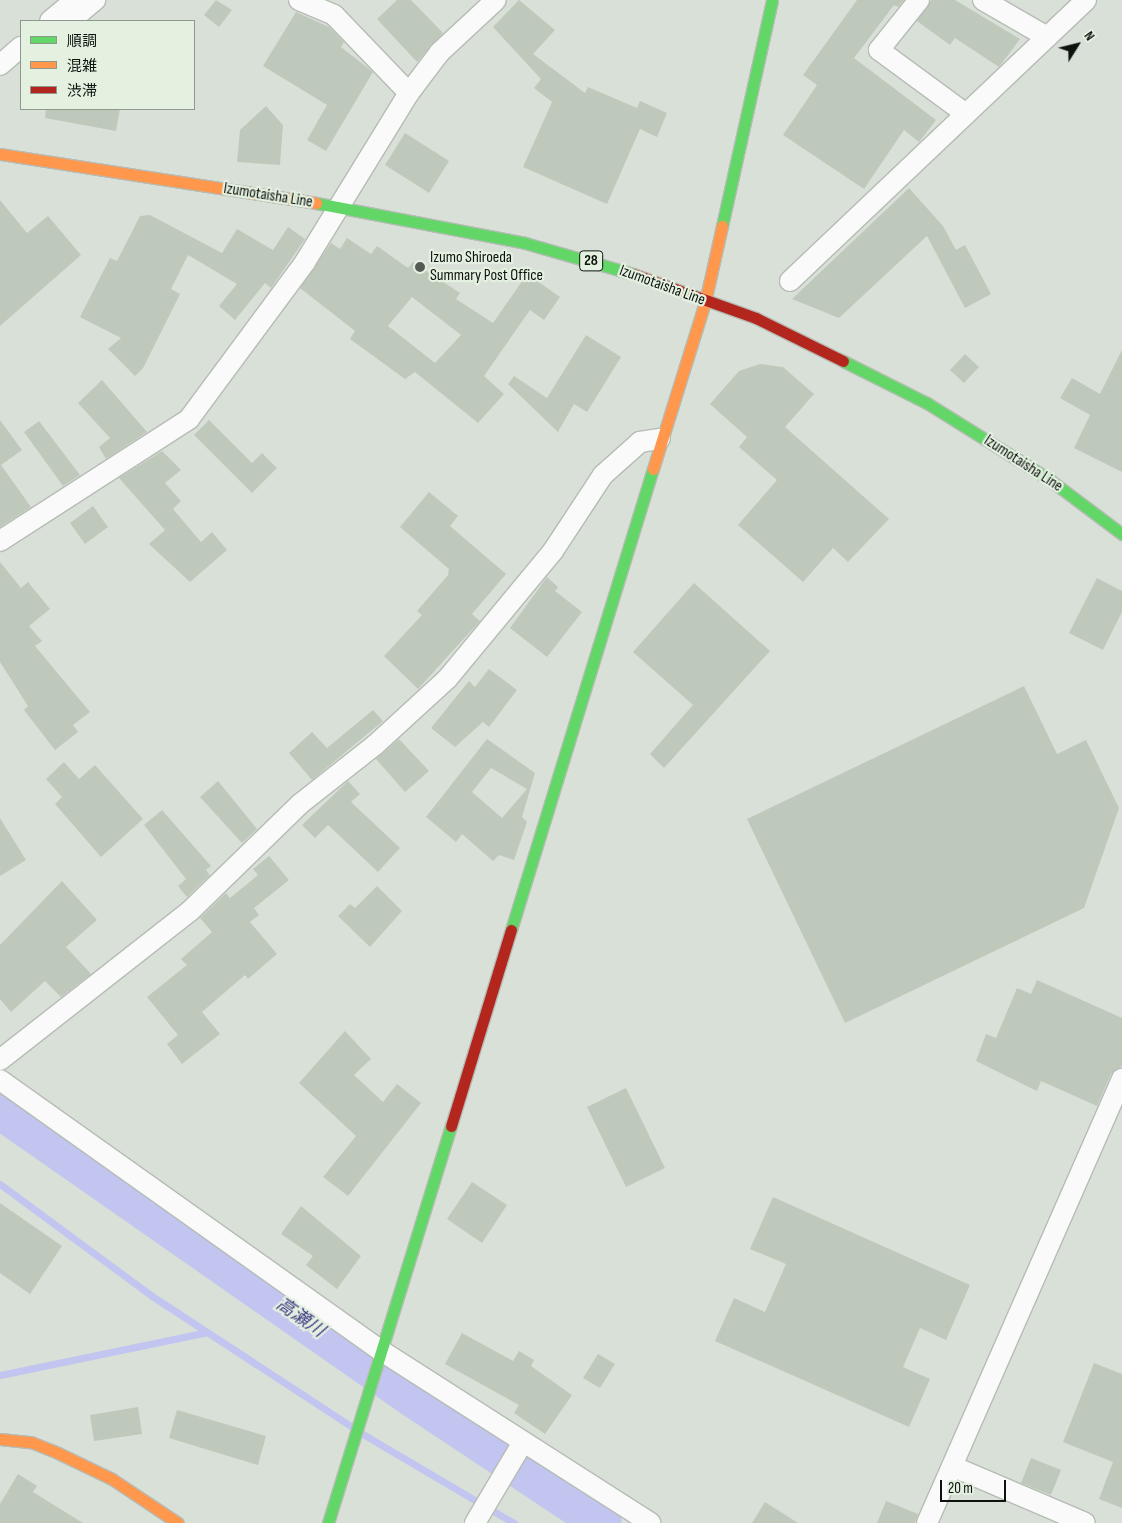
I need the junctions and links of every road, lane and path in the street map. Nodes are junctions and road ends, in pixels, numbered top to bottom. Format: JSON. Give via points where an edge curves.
{"nodes":[{"id":1,"x":75,"y":0,"type":"edge"},
{"id":2,"x":95,"y":0,"type":"edge"},
{"id":3,"x":299,"y":0,"type":"edge"},
{"id":4,"x":496,"y":0,"type":"edge"},
{"id":5,"x":772,"y":0,"type":"edge"},
{"id":6,"x":919,"y":0,"type":"edge"},
{"id":7,"x":983,"y":0,"type":"edge"},
{"id":8,"x":1086,"y":0,"type":"edge"},
{"id":9,"x":51,"y":20,"type":"edge"},
{"id":10,"x":71,"y":20,"type":"edge"},
{"id":11,"x":1047,"y":37,"type":"junction"},
{"id":12,"x":20,"y":47,"type":"edge"},
{"id":13,"x":20,"y":64,"type":"edge"},
{"id":14,"x":0,"y":65,"type":"edge"},
{"id":15,"x":0,"y":81,"type":"edge"},
{"id":16,"x":409,"y":93,"type":"junction"},
{"id":17,"x":966,"y":114,"type":"junction"},
{"id":18,"x":0,"y":154,"type":"edge"},
{"id":19,"x":339,"y":208,"type":"junction"},
{"id":20,"x":790,"y":281,"type":"dead end"},
{"id":21,"x":705,"y":302,"type":"junction"},
{"id":22,"x":660,"y":439,"type":"junction"},
{"id":23,"x":1122,"y":534,"type":"edge"},
{"id":24,"x":0,"y":541,"type":"edge"},
{"id":25,"x":0,"y":1060,"type":"edge"},
{"id":26,"x":1122,"y":1079,"type":"edge"},
{"id":27,"x":0,"y":1080,"type":"edge"},
{"id":28,"x":380,"y":1350,"type":"junction"},
{"id":29,"x":0,"y":1439,"type":"edge"},
{"id":30,"x":523,"y":1442,"type":"junction"},
{"id":31,"x":954,"y":1467,"type":"junction"},
{"id":32,"x":178,"y":1523,"type":"edge"},
{"id":33,"x":328,"y":1523,"type":"edge"},
{"id":34,"x":475,"y":1523,"type":"edge"},
{"id":35,"x":650,"y":1523,"type":"edge"},
{"id":36,"x":927,"y":1523,"type":"edge"},
{"id":37,"x":1085,"y":1523,"type":"edge"}],
"edges":[{"from":1,"to":9,"type":"street"},
{"from":2,"to":10,"type":"street"},
{"from":3,"to":16,"type":"street","via":[[334,15]]},
{"from":4,"to":16,"type":"street","via":[[440,52]]},
{"from":5,"to":21,"type":"street"},
{"from":6,"to":17,"type":"street","via":[[879,50]]},
{"from":7,"to":11,"type":"street"},
{"from":8,"to":11,"type":"street"},
{"from":11,"to":17,"type":"street"},
{"from":12,"to":14,"type":"street"},
{"from":13,"to":15,"type":"street"},
{"from":16,"to":19,"type":"street"},
{"from":17,"to":20,"type":"street"},
{"from":18,"to":19,"type":"street","name":"Izumotaisha Line","number":"28"},
{"from":19,"to":21,"type":"street","name":"Izumotaisha Line","number":"28","via":[[525,243],[622,270]]},
{"from":19,"to":24,"type":"street","via":[[264,320],[189,419]]},
{"from":21,"to":22,"type":"street"},
{"from":21,"to":23,"type":"street","name":"Izumotaisha Line","number":"28","via":[[756,318],[927,403],[1050,480]]},
{"from":22,"to":25,"type":"street","via":[[640,442],[603,475],[553,552],[448,678],[375,745],[300,804],[190,911]]},
{"from":22,"to":28,"type":"street"},
{"from":26,"to":31,"type":"street"},
{"from":27,"to":28,"type":"street"},
{"from":28,"to":30,"type":"street"},
{"from":28,"to":33,"type":"street"},
{"from":29,"to":32,"type":"street","via":[[32,1442],[58,1453],[112,1479]]},
{"from":30,"to":34,"type":"street"},
{"from":30,"to":35,"type":"street"},
{"from":31,"to":36,"type":"street"},
{"from":31,"to":37,"type":"street"}]}
